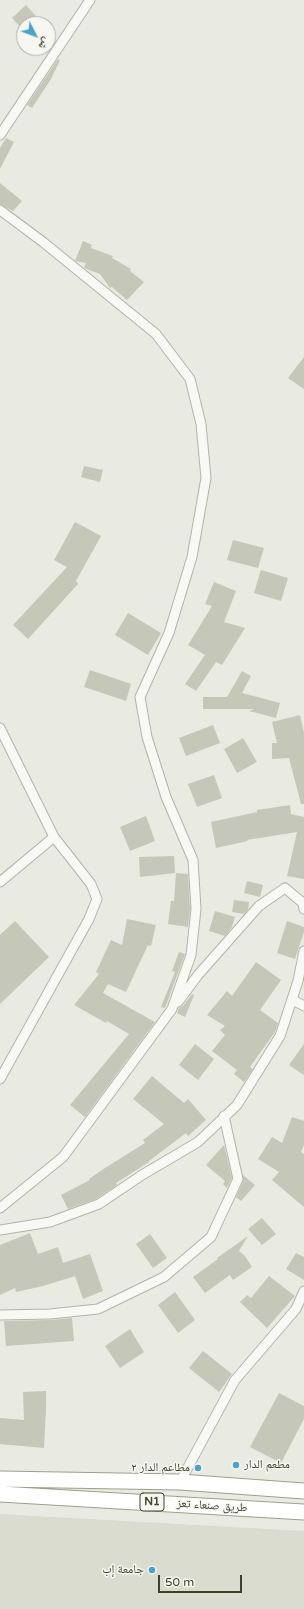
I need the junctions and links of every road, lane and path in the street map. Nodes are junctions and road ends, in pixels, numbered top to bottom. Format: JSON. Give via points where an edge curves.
{"nodes":[{"id":1,"x":90,"y":0,"type":"edge"},
{"id":2,"x":0,"y":135,"type":"edge"},
{"id":3,"x":0,"y":210,"type":"edge"},
{"id":4,"x":0,"y":728,"type":"edge"},
{"id":5,"x":54,"y":837,"type":"junction"},
{"id":6,"x":0,"y":882,"type":"edge"},
{"id":7,"x":304,"y":909,"type":"edge"},
{"id":8,"x":304,"y":950,"type":"edge"},
{"id":9,"x":293,"y":1000,"type":"junction"},
{"id":10,"x":304,"y":1006,"type":"edge"},
{"id":11,"x":172,"y":1009,"type":"junction"},
{"id":12,"x":0,"y":1079,"type":"edge"},
{"id":13,"x":224,"y":1116,"type":"junction"},
{"id":14,"x":0,"y":1208,"type":"edge"},
{"id":15,"x":0,"y":1230,"type":"edge"},
{"id":16,"x":304,"y":1291,"type":"edge"},
{"id":17,"x":0,"y":1315,"type":"edge"},
{"id":18,"x":0,"y":1479,"type":"edge"},
{"id":19,"x":180,"y":1482,"type":"junction"},
{"id":20,"x":304,"y":1491,"type":"edge"},
{"id":21,"x":0,"y":1494,"type":"edge"},
{"id":22,"x":175,"y":1503,"type":"junction"},
{"id":23,"x":304,"y":1512,"type":"edge"}],
"edges":[{"from":1,"to":2,"type":"street"},
{"from":3,"to":11,"type":"street","via":[[156,334],[190,379],[201,424],[206,478],[192,557],[169,633],[140,697],[149,745],[166,797],[193,860],[196,909],[191,955]]},
{"from":4,"to":5,"type":"street"},
{"from":5,"to":6,"type":"street"},
{"from":5,"to":12,"type":"street","via":[[91,884],[96,899],[89,919]]},
{"from":7,"to":11,"type":"street","via":[[303,902],[285,888],[259,906],[198,974]]},
{"from":8,"to":9,"type":"street"},
{"from":9,"to":10,"type":"street"},
{"from":9,"to":13,"type":"street","via":[[280,1036],[237,1105]]},
{"from":11,"to":14,"type":"street","via":[[63,1157]]},
{"from":13,"to":15,"type":"street","via":[[198,1142],[99,1204],[50,1222]]},
{"from":13,"to":17,"type":"street","via":[[238,1179],[211,1237],[164,1277],[98,1309],[50,1314]]},
{"from":16,"to":19,"type":"street","via":[[296,1309],[235,1380]]},
{"from":18,"to":19,"type":"highway","name":"طريق صنعاء تعز","number":"N1"},
{"from":19,"to":20,"type":"highway","name":"طريق صنعاء تعز","number":"N1"},
{"from":19,"to":22,"type":"highway"},
{"from":21,"to":22,"type":"highway","name":"طريق صنعاء تعز","number":"N1"},
{"from":22,"to":23,"type":"highway","name":"طريق صنعاء تعز","number":"N1"}]}
